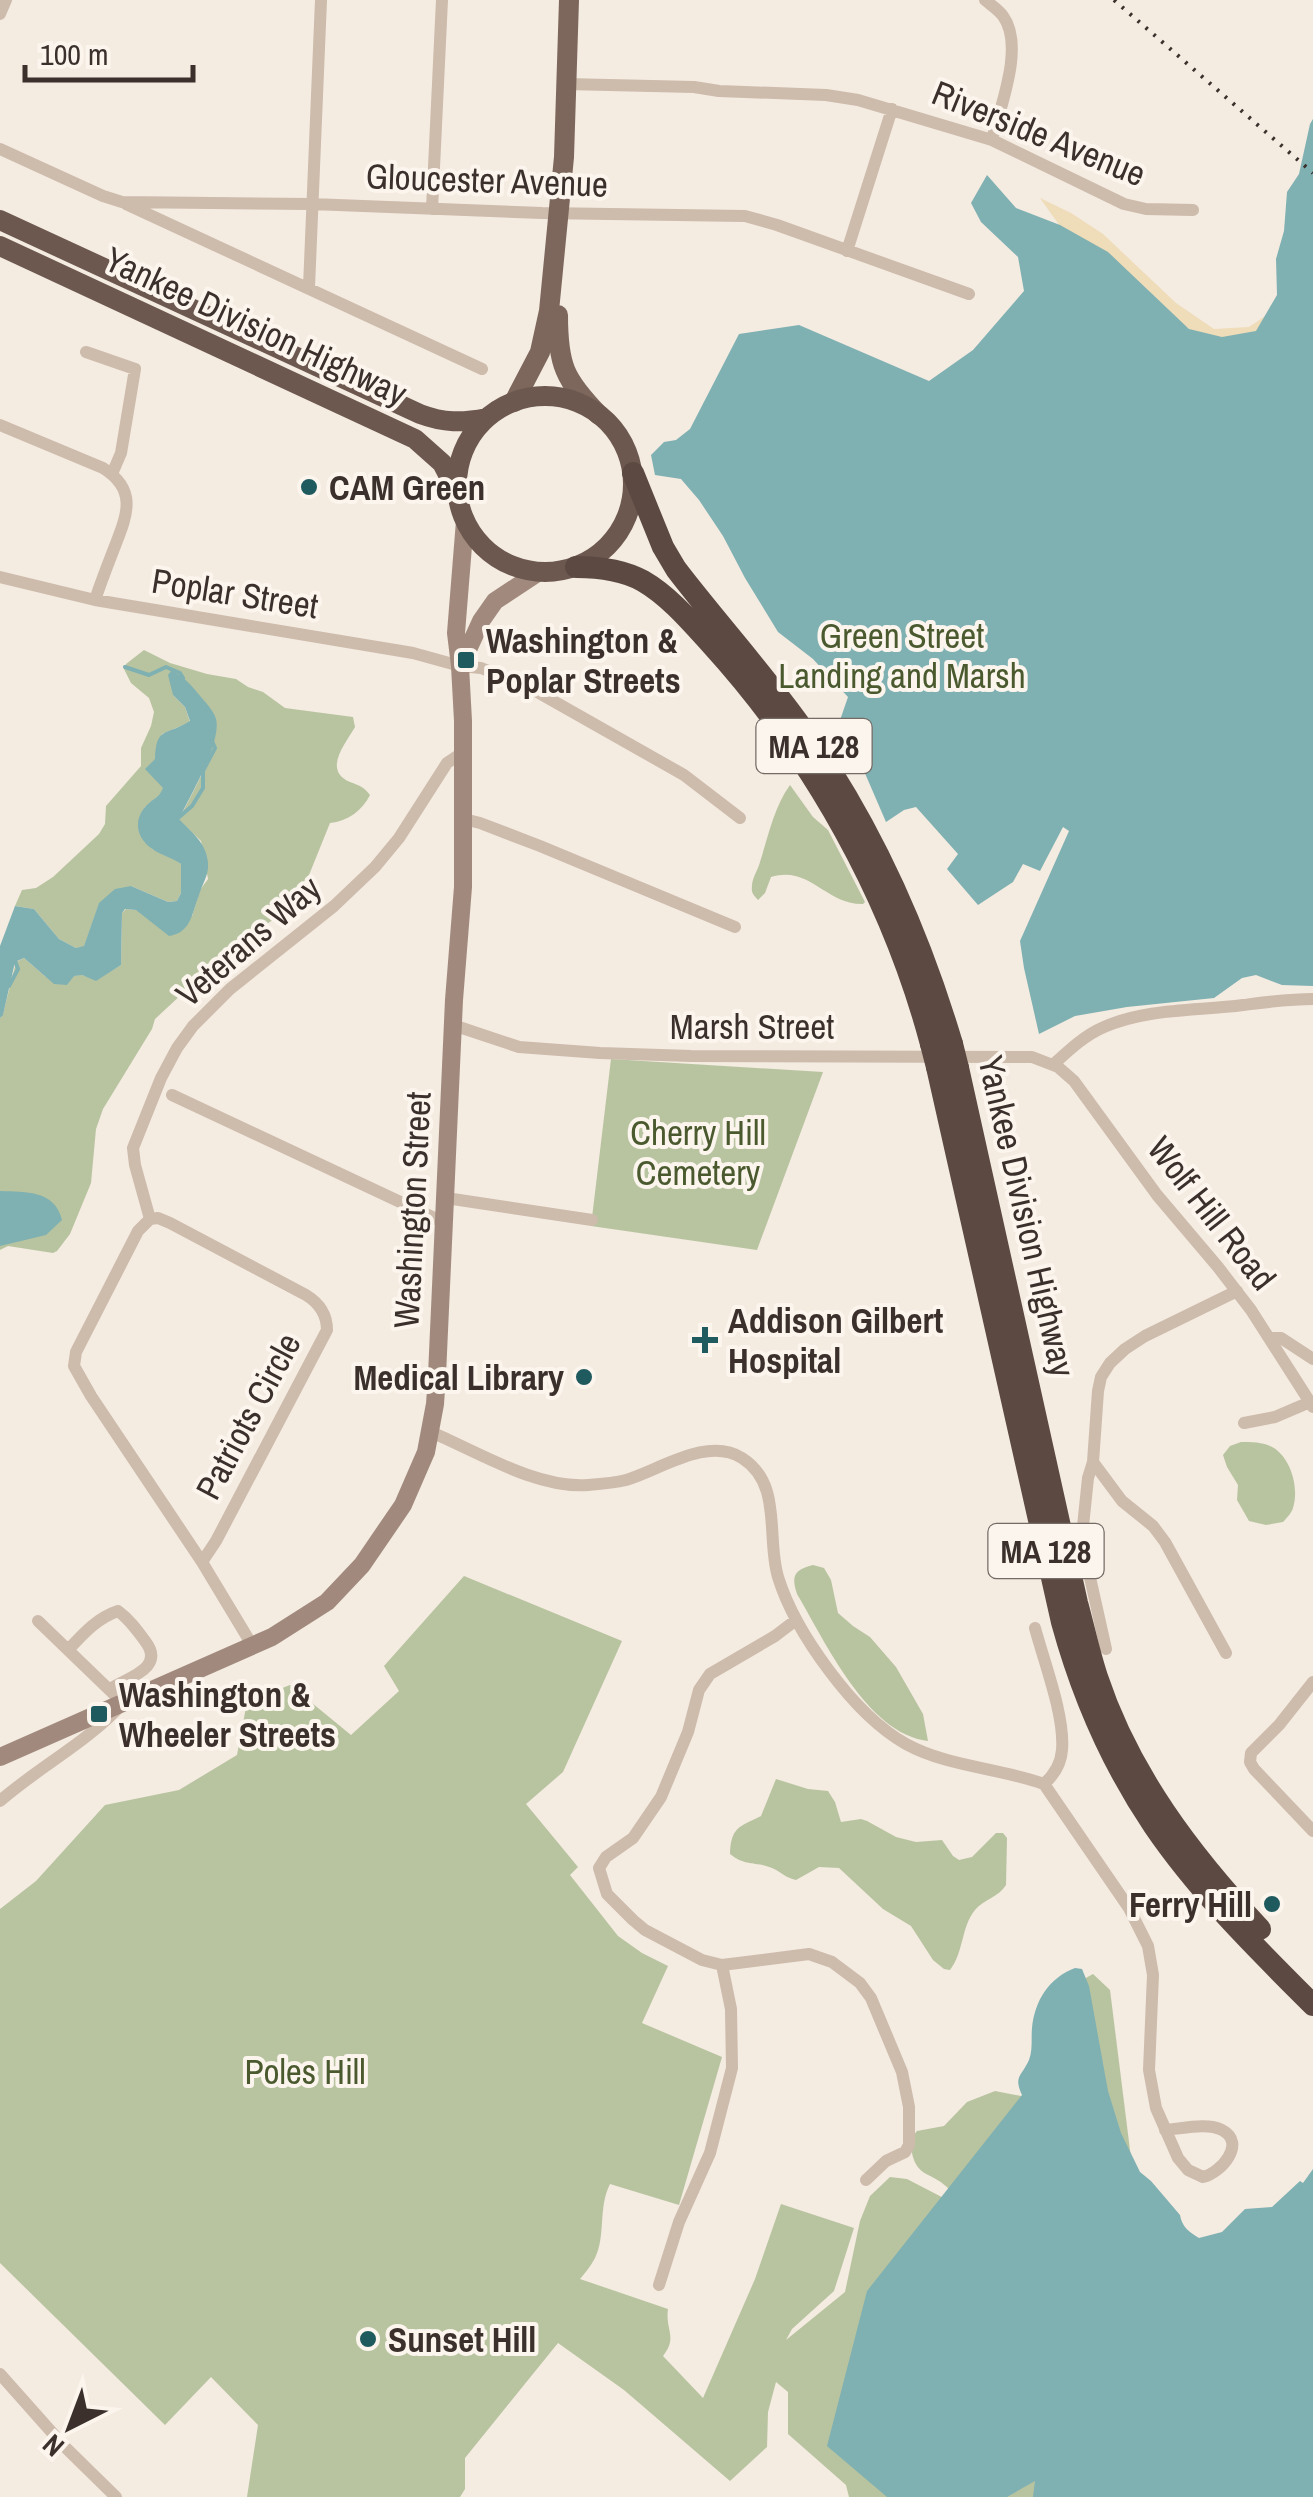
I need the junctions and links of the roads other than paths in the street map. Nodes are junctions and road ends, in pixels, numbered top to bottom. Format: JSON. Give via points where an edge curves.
{"nodes":[{"id":1,"x":6,"y":0,"type":"edge"},
{"id":2,"x":321,"y":0,"type":"edge"},
{"id":3,"x":442,"y":0,"type":"edge"},
{"id":4,"x":569,"y":0,"type":"edge"},
{"id":5,"x":985,"y":0,"type":"edge"},
{"id":6,"x":0,"y":14,"type":"edge"},
{"id":7,"x":566,"y":84,"type":"junction"},
{"id":8,"x":892,"y":109,"type":"junction"},
{"id":9,"x":992,"y":140,"type":"junction"},
{"id":10,"x":0,"y":149,"type":"edge"},
{"id":11,"x":122,"y":202,"type":"junction"},
{"id":12,"x":312,"y":204,"type":"junction"},
{"id":13,"x":432,"y":209,"type":"junction"},
{"id":14,"x":1193,"y":210,"type":"dead end"},
{"id":15,"x":559,"y":213,"type":"junction"},
{"id":16,"x":0,"y":220,"type":"edge"},
{"id":17,"x":558,"y":238,"type":"junction"},
{"id":18,"x":0,"y":246,"type":"edge"},
{"id":19,"x":846,"y":250,"type":"junction"},
{"id":20,"x":308,"y":286,"type":"junction"},
{"id":21,"x":969,"y":294,"type":"dead end"},
{"id":22,"x":558,"y":307,"type":"joint"},
{"id":23,"x":86,"y":352,"type":"dead end"},
{"id":24,"x":482,"y":368,"type":"dead end"},
{"id":25,"x":514,"y":402,"type":"junction"},
{"id":26,"x":599,"y":415,"type":"junction"},
{"id":27,"x":487,"y":418,"type":"junction"},
{"id":28,"x":0,"y":425,"type":"edge"},
{"id":29,"x":633,"y":473,"type":"junction"},
{"id":30,"x":112,"y":474,"type":"junction"},
{"id":31,"x":458,"y":497,"type":"junction"},
{"id":32,"x":466,"y":521,"type":"junction"},
{"id":33,"x":576,"y":567,"type":"junction"},
{"id":34,"x":539,"y":572,"type":"junction"},
{"id":35,"x":0,"y":577,"type":"edge"},
{"id":36,"x":95,"y":600,"type":"junction"},
{"id":37,"x":460,"y":666,"type":"junction"},
{"id":38,"x":462,"y":752,"type":"junction"},
{"id":39,"x":740,"y":818,"type":"dead end"},
{"id":40,"x":464,"y":820,"type":"junction"},
{"id":41,"x":735,"y":928,"type":"dead end"},
{"id":42,"x":1313,"y":999,"type":"edge"},
{"id":43,"x":453,"y":1025,"type":"junction"},
{"id":44,"x":941,"y":1044,"type":"junction"},
{"id":45,"x":1054,"y":1064,"type":"junction"},
{"id":46,"x":172,"y":1095,"type":"dead end"},
{"id":47,"x":446,"y":1198,"type":"junction"},
{"id":48,"x":150,"y":1219,"type":"junction"},
{"id":49,"x":592,"y":1220,"type":"dead end"},
{"id":50,"x":445,"y":1224,"type":"junction"},
{"id":51,"x":1236,"y":1291,"type":"junction"},
{"id":52,"x":1270,"y":1338,"type":"junction"},
{"id":53,"x":1313,"y":1358,"type":"edge"},
{"id":54,"x":1312,"y":1405,"type":"edge"},
{"id":55,"x":1244,"y":1423,"type":"dead end"},
{"id":56,"x":431,"y":1432,"type":"junction"},
{"id":57,"x":1093,"y":1462,"type":"junction"},
{"id":58,"x":202,"y":1562,"type":"junction"},
{"id":59,"x":796,"y":1620,"type":"junction"},
{"id":60,"x":38,"y":1621,"type":"dead end"},
{"id":61,"x":1035,"y":1628,"type":"dead end"},
{"id":62,"x":252,"y":1645,"type":"junction"},
{"id":63,"x":68,"y":1649,"type":"junction"},
{"id":64,"x":1106,"y":1649,"type":"dead end"},
{"id":65,"x":1226,"y":1654,"type":"dead end"},
{"id":66,"x":1313,"y":1682,"type":"edge"},
{"id":67,"x":116,"y":1696,"type":"junction"},
{"id":68,"x":0,"y":1757,"type":"edge"},
{"id":69,"x":1044,"y":1784,"type":"junction"},
{"id":70,"x":0,"y":1800,"type":"edge"},
{"id":71,"x":1313,"y":1831,"type":"edge"},
{"id":72,"x":722,"y":1965,"type":"junction"},
{"id":73,"x":1288,"y":1970,"type":"junction"},
{"id":74,"x":1313,"y":1984,"type":"edge"},
{"id":75,"x":1313,"y":2005,"type":"edge"},
{"id":76,"x":1165,"y":2130,"type":"junction"},
{"id":77,"x":866,"y":2180,"type":"dead end"},
{"id":78,"x":658,"y":2285,"type":"dead end"},
{"id":79,"x":0,"y":2374,"type":"edge"},
{"id":80,"x":116,"y":2497,"type":"edge"}],
"edges":[{"from":1,"to":6,"type":"street"},
{"from":2,"to":12,"type":"street"},
{"from":3,"to":13,"type":"street"},
{"from":4,"to":7,"type":"main road"},
{"from":5,"to":9,"type":"street","via":[[1002,14],[1012,41]]},
{"from":7,"to":8,"type":"street","name":"Riverside Avenue","via":[[826,96]]},
{"from":7,"to":15,"type":"main road"},
{"from":8,"to":9,"type":"street","name":"Riverside Avenue"},
{"from":8,"to":19,"type":"street"},
{"from":9,"to":14,"type":"street","name":"Riverside Avenue","via":[[1124,204]]},
{"from":10,"to":11,"type":"street","name":"Gloucester Avenue"},
{"from":11,"to":12,"type":"street","name":"Gloucester Avenue"},
{"from":11,"to":20,"type":"street"},
{"from":12,"to":13,"type":"street","name":"Gloucester Avenue"},
{"from":12,"to":20,"type":"street"},
{"from":13,"to":15,"type":"street","name":"Gloucester Avenue"},
{"from":15,"to":17,"type":"main road"},
{"from":15,"to":19,"type":"street","name":"Gloucester Avenue","via":[[745,216]]},
{"from":16,"to":27,"type":"highway","name":"Yankee Division Highway","via":[[420,414],[465,423]]},
{"from":17,"to":22,"type":"main road"},
{"from":17,"to":25,"type":"main road","via":[[547,328]]},
{"from":18,"to":31,"type":"highway","name":"Yankee Division Highway","number":"MA 128","via":[[415,439],[442,463]]},
{"from":19,"to":21,"type":"street","name":"Gloucester Avenue"},
{"from":20,"to":24,"type":"street"},
{"from":22,"to":26,"type":"main road","via":[[564,372]]},
{"from":23,"to":30,"type":"street","via":[[135,369]]},
{"from":25,"to":26,"type":"highway","via":[[566,399]]},
{"from":25,"to":27,"type":"highway"},
{"from":26,"to":29,"type":"highway","number":"MA 128","via":[[622,441]]},
{"from":27,"to":31,"type":"highway","via":[[462,457]]},
{"from":28,"to":30,"type":"street"},
{"from":29,"to":33,"type":"highway","via":[[632,502],[620,531]]},
{"from":29,"to":44,"type":"highway","name":"Yankee Division Highway","number":"MA 128","via":[[676,569],[776,693],[856,814],[932,982]]},
{"from":30,"to":36,"type":"street","via":[[123,488],[126,520]]},
{"from":31,"to":32,"type":"highway","number":"MA 128"},
{"from":32,"to":34,"type":"highway","number":"MA 128","via":[[489,552]]},
{"from":32,"to":37,"type":"main road","name":"Washington Street","via":[[456,633]]},
{"from":33,"to":34,"type":"highway","number":"MA 128"},
{"from":33,"to":44,"type":"highway","name":"Yankee Division Highway","number":"MA 128","via":[[625,574],[653,588],[704,636],[770,716],[872,884]]},
{"from":34,"to":37,"type":"main road","name":"Washington Street","via":[[495,601]]},
{"from":35,"to":36,"type":"street","name":"Poplar Street"},
{"from":36,"to":37,"type":"street","name":"Poplar Street"},
{"from":37,"to":38,"type":"main road","name":"Washington Street"},
{"from":37,"to":39,"type":"street","name":"Poplar Street","via":[[525,685],[684,775]]},
{"from":38,"to":40,"type":"main road","name":"Washington Street"},
{"from":38,"to":48,"type":"street","name":"Veterans Way","via":[[447,763],[375,867],[230,989],[177,1048],[133,1148]]},
{"from":40,"to":41,"type":"street"},
{"from":40,"to":43,"type":"main road","name":"Washington Street"},
{"from":42,"to":45,"type":"street","via":[[1128,1019],[1093,1032]]},
{"from":43,"to":45,"type":"street","name":"Marsh Street","via":[[503,1043],[562,1051],[1032,1057]]},
{"from":43,"to":47,"type":"main road","name":"Washington Street"},
{"from":44,"to":73,"type":"highway","name":"Yankee Division Highway","number":"MA 128","bridge":true,"via":[[1062,1622],[1080,1680],[1153,1825],[1213,1900]]},
{"from":45,"to":51,"type":"street","name":"Wolf Hill Road"},
{"from":46,"to":50,"type":"street"},
{"from":47,"to":49,"type":"street"},
{"from":47,"to":50,"type":"main road","name":"Washington Street"},
{"from":48,"to":58,"type":"street","via":[[138,1231],[74,1366]]},
{"from":48,"to":58,"type":"street","name":"Patriots Circle","via":[[170,1223],[306,1295],[328,1322]]},
{"from":50,"to":56,"type":"main road","name":"Washington Street"},
{"from":51,"to":52,"type":"street","name":"Wolf Hill Road"},
{"from":51,"to":57,"type":"street","via":[[1145,1336],[1110,1362],[1098,1391]]},
{"from":52,"to":53,"type":"street"},
{"from":52,"to":54,"type":"street","name":"Wolf Hill Road"},
{"from":54,"to":55,"type":"street"},
{"from":56,"to":59,"type":"street","via":[[571,1486],[620,1482],[702,1452],[732,1453],[764,1480],[774,1563]]},
{"from":56,"to":62,"type":"main road","name":"Washington Street","via":[[402,1506],[362,1565],[327,1602]]},
{"from":57,"to":64,"type":"street","via":[[1084,1539]]},
{"from":57,"to":65,"type":"street","via":[[1166,1542]]},
{"from":58,"to":62,"type":"street"},
{"from":59,"to":69,"type":"street","via":[[831,1672],[887,1732],[963,1764]]},
{"from":59,"to":72,"type":"street","via":[[710,1674],[661,1797],[634,1838],[599,1868],[607,1894],[645,1930]]},
{"from":60,"to":63,"type":"street"},
{"from":61,"to":69,"type":"street","via":[[1061,1730],[1062,1754]]},
{"from":62,"to":67,"type":"main road","name":"Washington Street"},
{"from":63,"to":67,"type":"street"},
{"from":63,"to":67,"type":"street","via":[[110,1614],[118,1611],[131,1622],[154,1657]]},
{"from":66,"to":71,"type":"street","via":[[1250,1753],[1250,1762]]},
{"from":67,"to":68,"type":"main road","name":"Washington Street"},
{"from":67,"to":70,"type":"street","via":[[103,1725]]},
{"from":69,"to":76,"type":"street","via":[[1148,1946],[1149,2070]]},
{"from":72,"to":77,"type":"street","via":[[816,1955],[850,1974],[871,1998],[909,2098],[909,2145]]},
{"from":72,"to":78,"type":"street","via":[[732,2068],[714,2143]]},
{"from":73,"to":74,"type":"highway","name":"Yankee Division Highway","number":"MA 128"},
{"from":73,"to":75,"type":"highway","name":"Yankee Division Highway","number":"MA 128"},
{"from":76,"to":76,"type":"street","via":[[1218,2128],[1228,2135],[1230,2155],[1215,2173],[1198,2175],[1178,2158]]},
{"from":79,"to":80,"type":"street"}]}
